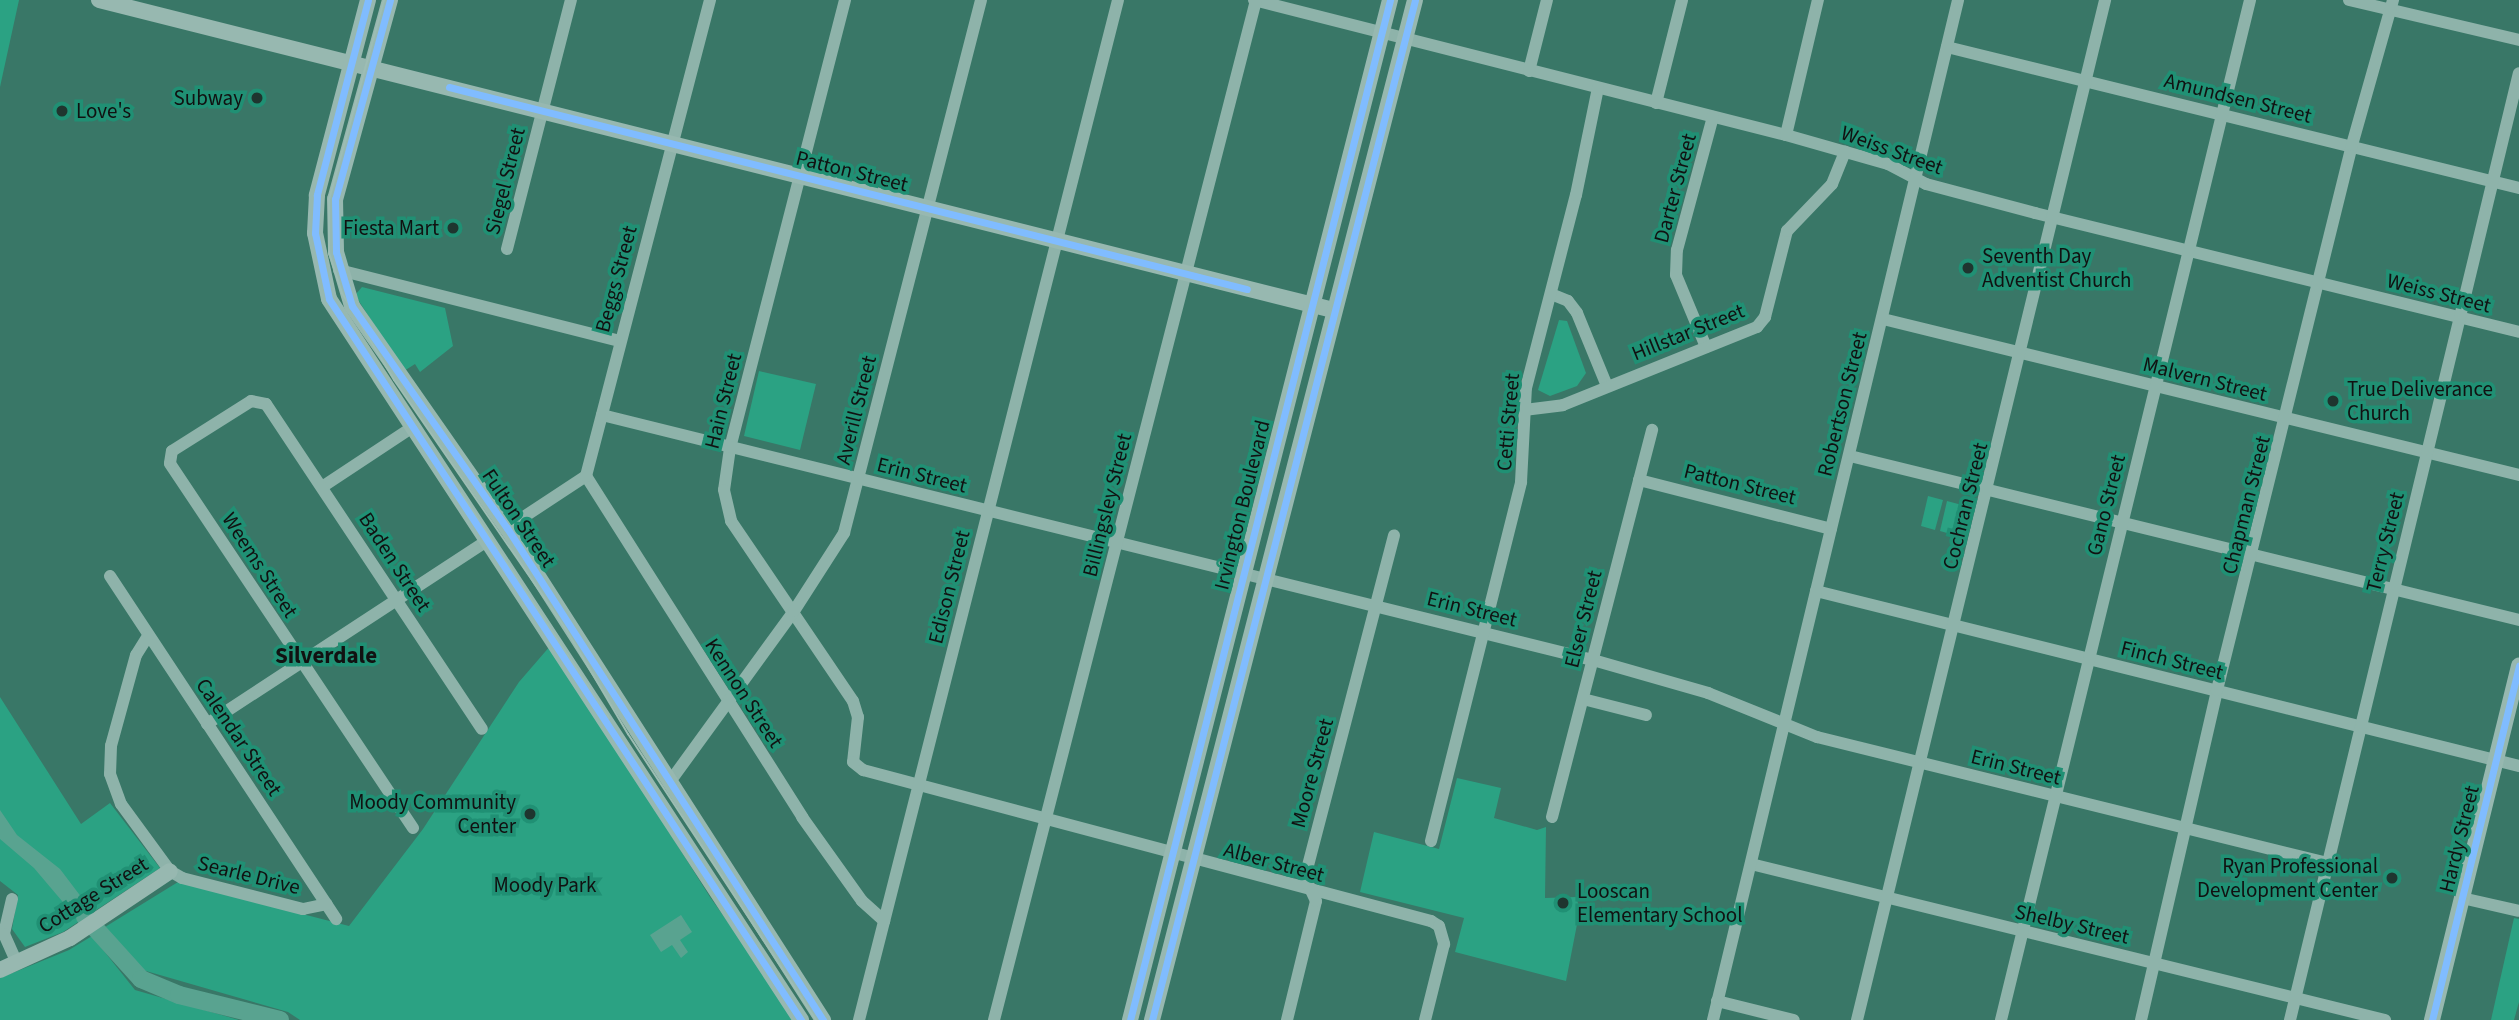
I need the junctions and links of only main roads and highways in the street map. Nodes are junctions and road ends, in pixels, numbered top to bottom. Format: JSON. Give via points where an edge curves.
{"nodes":[{"id":1,"x":99,"y":0,"type":"edge"},
{"id":2,"x":368,"y":0,"type":"edge"},
{"id":3,"x":390,"y":0,"type":"edge"},
{"id":4,"x":1390,"y":0,"type":"edge"},
{"id":5,"x":1415,"y":0,"type":"edge"},
{"id":6,"x":350,"y":61,"type":"junction"},
{"id":7,"x":372,"y":67,"type":"junction"},
{"id":8,"x":1350,"y":158,"type":"junction"},
{"id":9,"x":1373,"y":165,"type":"junction"},
{"id":10,"x":1311,"y":305,"type":"junction"},
{"id":11,"x":1333,"y":310,"type":"junction"},
{"id":12,"x":1287,"y":397,"type":"junction"},
{"id":13,"x":1308,"y":403,"type":"junction"},
{"id":14,"x":2519,"y":666,"type":"edge"},
{"id":15,"x":1208,"y":712,"type":"junction"},
{"id":16,"x":1228,"y":717,"type":"junction"},
{"id":17,"x":170,"y":870,"type":"road end"},
{"id":18,"x":0,"y":970,"type":"edge"},
{"id":19,"x":1132,"y":1015,"type":"edge"},
{"id":20,"x":1153,"y":1017,"type":"edge"},
{"id":21,"x":802,"y":1020,"type":"edge"},
{"id":22,"x":823,"y":1020,"type":"edge"},
{"id":23,"x":2432,"y":1020,"type":"edge"}],
"edges":[{"from":1,"to":6,"type":"main road","name":"Patton Street"},
{"from":2,"to":6,"type":"main road","name":"Fulton Street"},
{"from":3,"to":7,"type":"main road","name":"Fulton Street"},
{"from":4,"to":8,"type":"main road","name":"Irvington Boulevard"},
{"from":5,"to":9,"type":"main road","name":"Irvington Boulevard"},
{"from":6,"to":7,"type":"main road","name":"Patton Street"},
{"from":6,"to":21,"type":"main road","name":"Fulton Street","via":[[317,195],[317,255],[330,299]]},
{"from":7,"to":10,"type":"main road","name":"Patton Street"},
{"from":7,"to":22,"type":"main road","name":"Fulton Street","via":[[333,215],[339,270],[352,306],[506,528]]},
{"from":8,"to":9,"type":"main road"},
{"from":8,"to":10,"type":"main road","name":"Irvington Boulevard"},
{"from":9,"to":11,"type":"main road","name":"Irvington Boulevard"},
{"from":10,"to":11,"type":"main road","name":"Patton Street"},
{"from":10,"to":12,"type":"main road","name":"Irvington Boulevard"},
{"from":11,"to":13,"type":"main road","name":"Irvington Boulevard"},
{"from":12,"to":13,"type":"main road"},
{"from":12,"to":15,"type":"main road","name":"Irvington Boulevard"},
{"from":13,"to":16,"type":"main road","name":"Irvington Boulevard"},
{"from":14,"to":23,"type":"main road","name":"Hardy Street"},
{"from":15,"to":16,"type":"main road"},
{"from":15,"to":19,"type":"main road","name":"Irvington Boulevard"},
{"from":16,"to":20,"type":"main road","name":"Irvington Boulevard"},
{"from":17,"to":18,"type":"main road","name":"Cottage Street","via":[[42,952]]},
{"from":19,"to":20,"type":"main road"}]}
